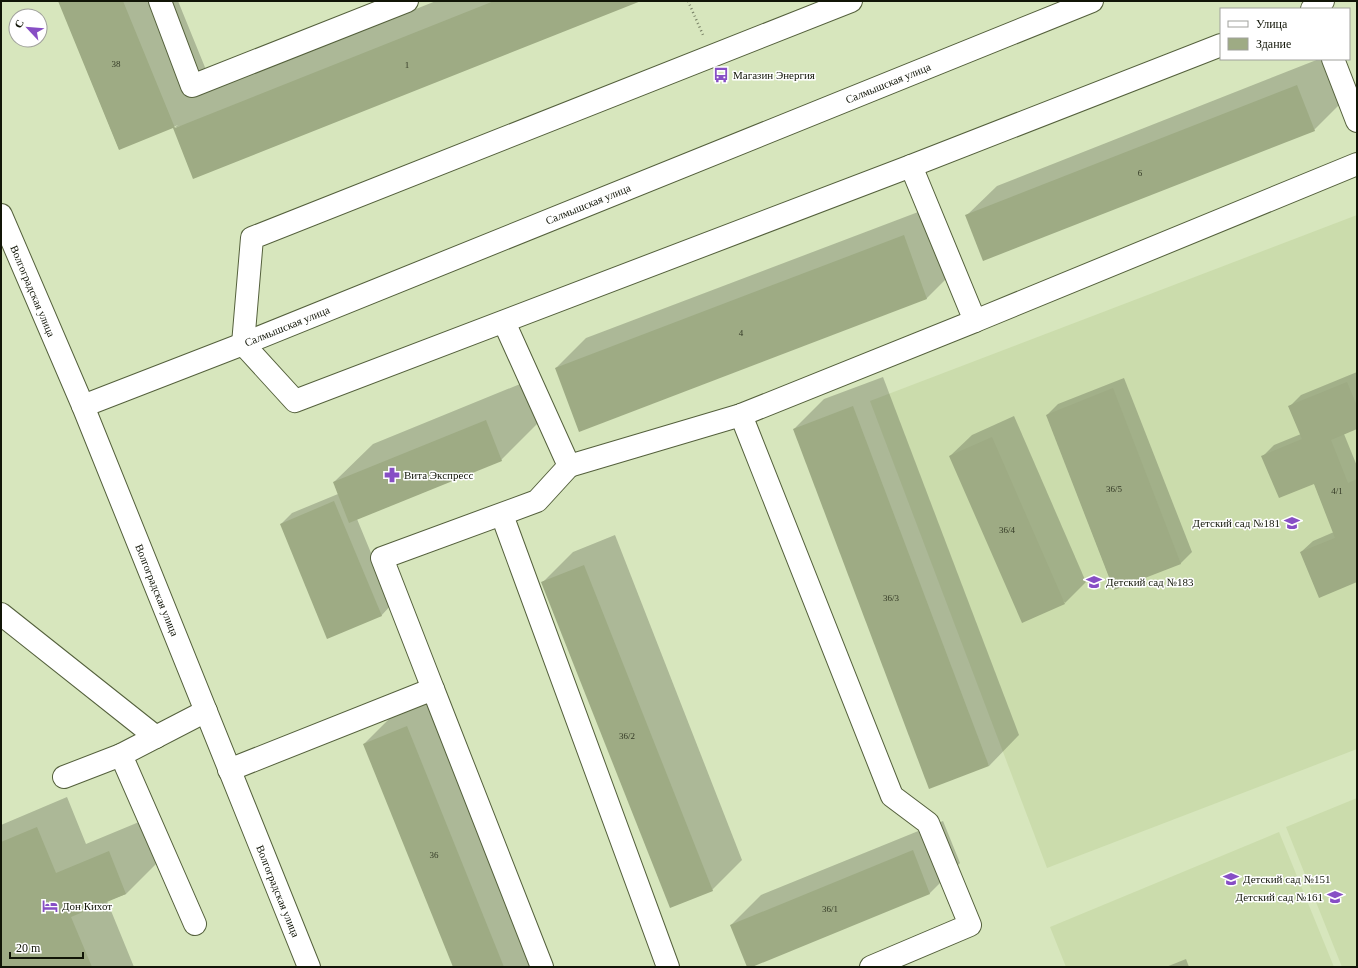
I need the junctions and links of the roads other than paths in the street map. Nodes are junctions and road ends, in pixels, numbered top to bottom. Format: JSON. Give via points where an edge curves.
{"nodes":[{"id":1,"x":160,"y":1,"type":"edge"},
{"id":2,"x":407,"y":1,"type":"edge"},
{"id":3,"x":851,"y":1,"type":"edge"},
{"id":4,"x":1092,"y":1,"type":"edge"},
{"id":5,"x":1220,"y":45,"type":"edge"},
{"id":6,"x":1335,"y":60,"type":"edge"},
{"id":7,"x":1350,"y":84,"type":"edge"},
{"id":8,"x":1357,"y":121,"type":"edge"},
{"id":9,"x":1357,"y":164,"type":"edge"},
{"id":10,"x":911,"y":166,"type":"junction"},
{"id":11,"x":1,"y":215,"type":"edge"},
{"id":12,"x":504,"y":322,"type":"junction"},
{"id":13,"x":975,"y":322,"type":"junction"},
{"id":14,"x":243,"y":344,"type":"junction"},
{"id":15,"x":83,"y":406,"type":"junction"},
{"id":16,"x":741,"y":415,"type":"junction"},
{"id":17,"x":569,"y":466,"type":"junction"},
{"id":18,"x":502,"y":514,"type":"junction"},
{"id":19,"x":1,"y":614,"type":"edge"},
{"id":20,"x":433,"y":689,"type":"junction"},
{"id":21,"x":206,"y":711,"type":"junction"},
{"id":22,"x":156,"y":737,"type":"junction"},
{"id":23,"x":121,"y":755,"type":"junction"},
{"id":24,"x":229,"y":770,"type":"junction"},
{"id":25,"x":64,"y":778,"type":"dead end"},
{"id":26,"x":195,"y":924,"type":"dead end"},
{"id":27,"x":309,"y":967,"type":"edge"},
{"id":28,"x":542,"y":967,"type":"edge"},
{"id":29,"x":668,"y":967,"type":"edge"},
{"id":30,"x":871,"y":967,"type":"edge"}],
"edges":[{"from":1,"to":2,"type":"main road","via":[[192,86]]},
{"from":3,"to":14,"type":"main road","via":[[252,238]]},
{"from":4,"to":14,"type":"main road","name":"Салмышская улица"},
{"from":5,"to":10,"type":"main road"},
{"from":6,"to":7,"type":"main road"},
{"from":7,"to":8,"type":"main road"},
{"from":9,"to":13,"type":"main road"},
{"from":10,"to":12,"type":"main road"},
{"from":10,"to":13,"type":"main road"},
{"from":11,"to":15,"type":"main road","name":"Волгоградская улица"},
{"from":12,"to":14,"type":"main road","via":[[295,401]]},
{"from":12,"to":17,"type":"main road"},
{"from":13,"to":16,"type":"main road"},
{"from":14,"to":15,"type":"main road","name":"Салмышская улица"},
{"from":15,"to":21,"type":"main road","name":"Волгоградская улица"},
{"from":16,"to":17,"type":"main road"},
{"from":16,"to":30,"type":"main road","via":[[892,796],[928,823],[970,925]]},
{"from":17,"to":18,"type":"main road","via":[[537,501]]},
{"from":18,"to":20,"type":"main road","via":[[382,558]]},
{"from":18,"to":29,"type":"main road"},
{"from":19,"to":22,"type":"main road"},
{"from":20,"to":24,"type":"main road"},
{"from":20,"to":28,"type":"main road"},
{"from":21,"to":22,"type":"main road"},
{"from":21,"to":24,"type":"main road","name":"Волгоградская улица"},
{"from":22,"to":23,"type":"main road"},
{"from":23,"to":25,"type":"main road"},
{"from":23,"to":26,"type":"main road"},
{"from":24,"to":27,"type":"main road","name":"Волгоградская улица"}]}
